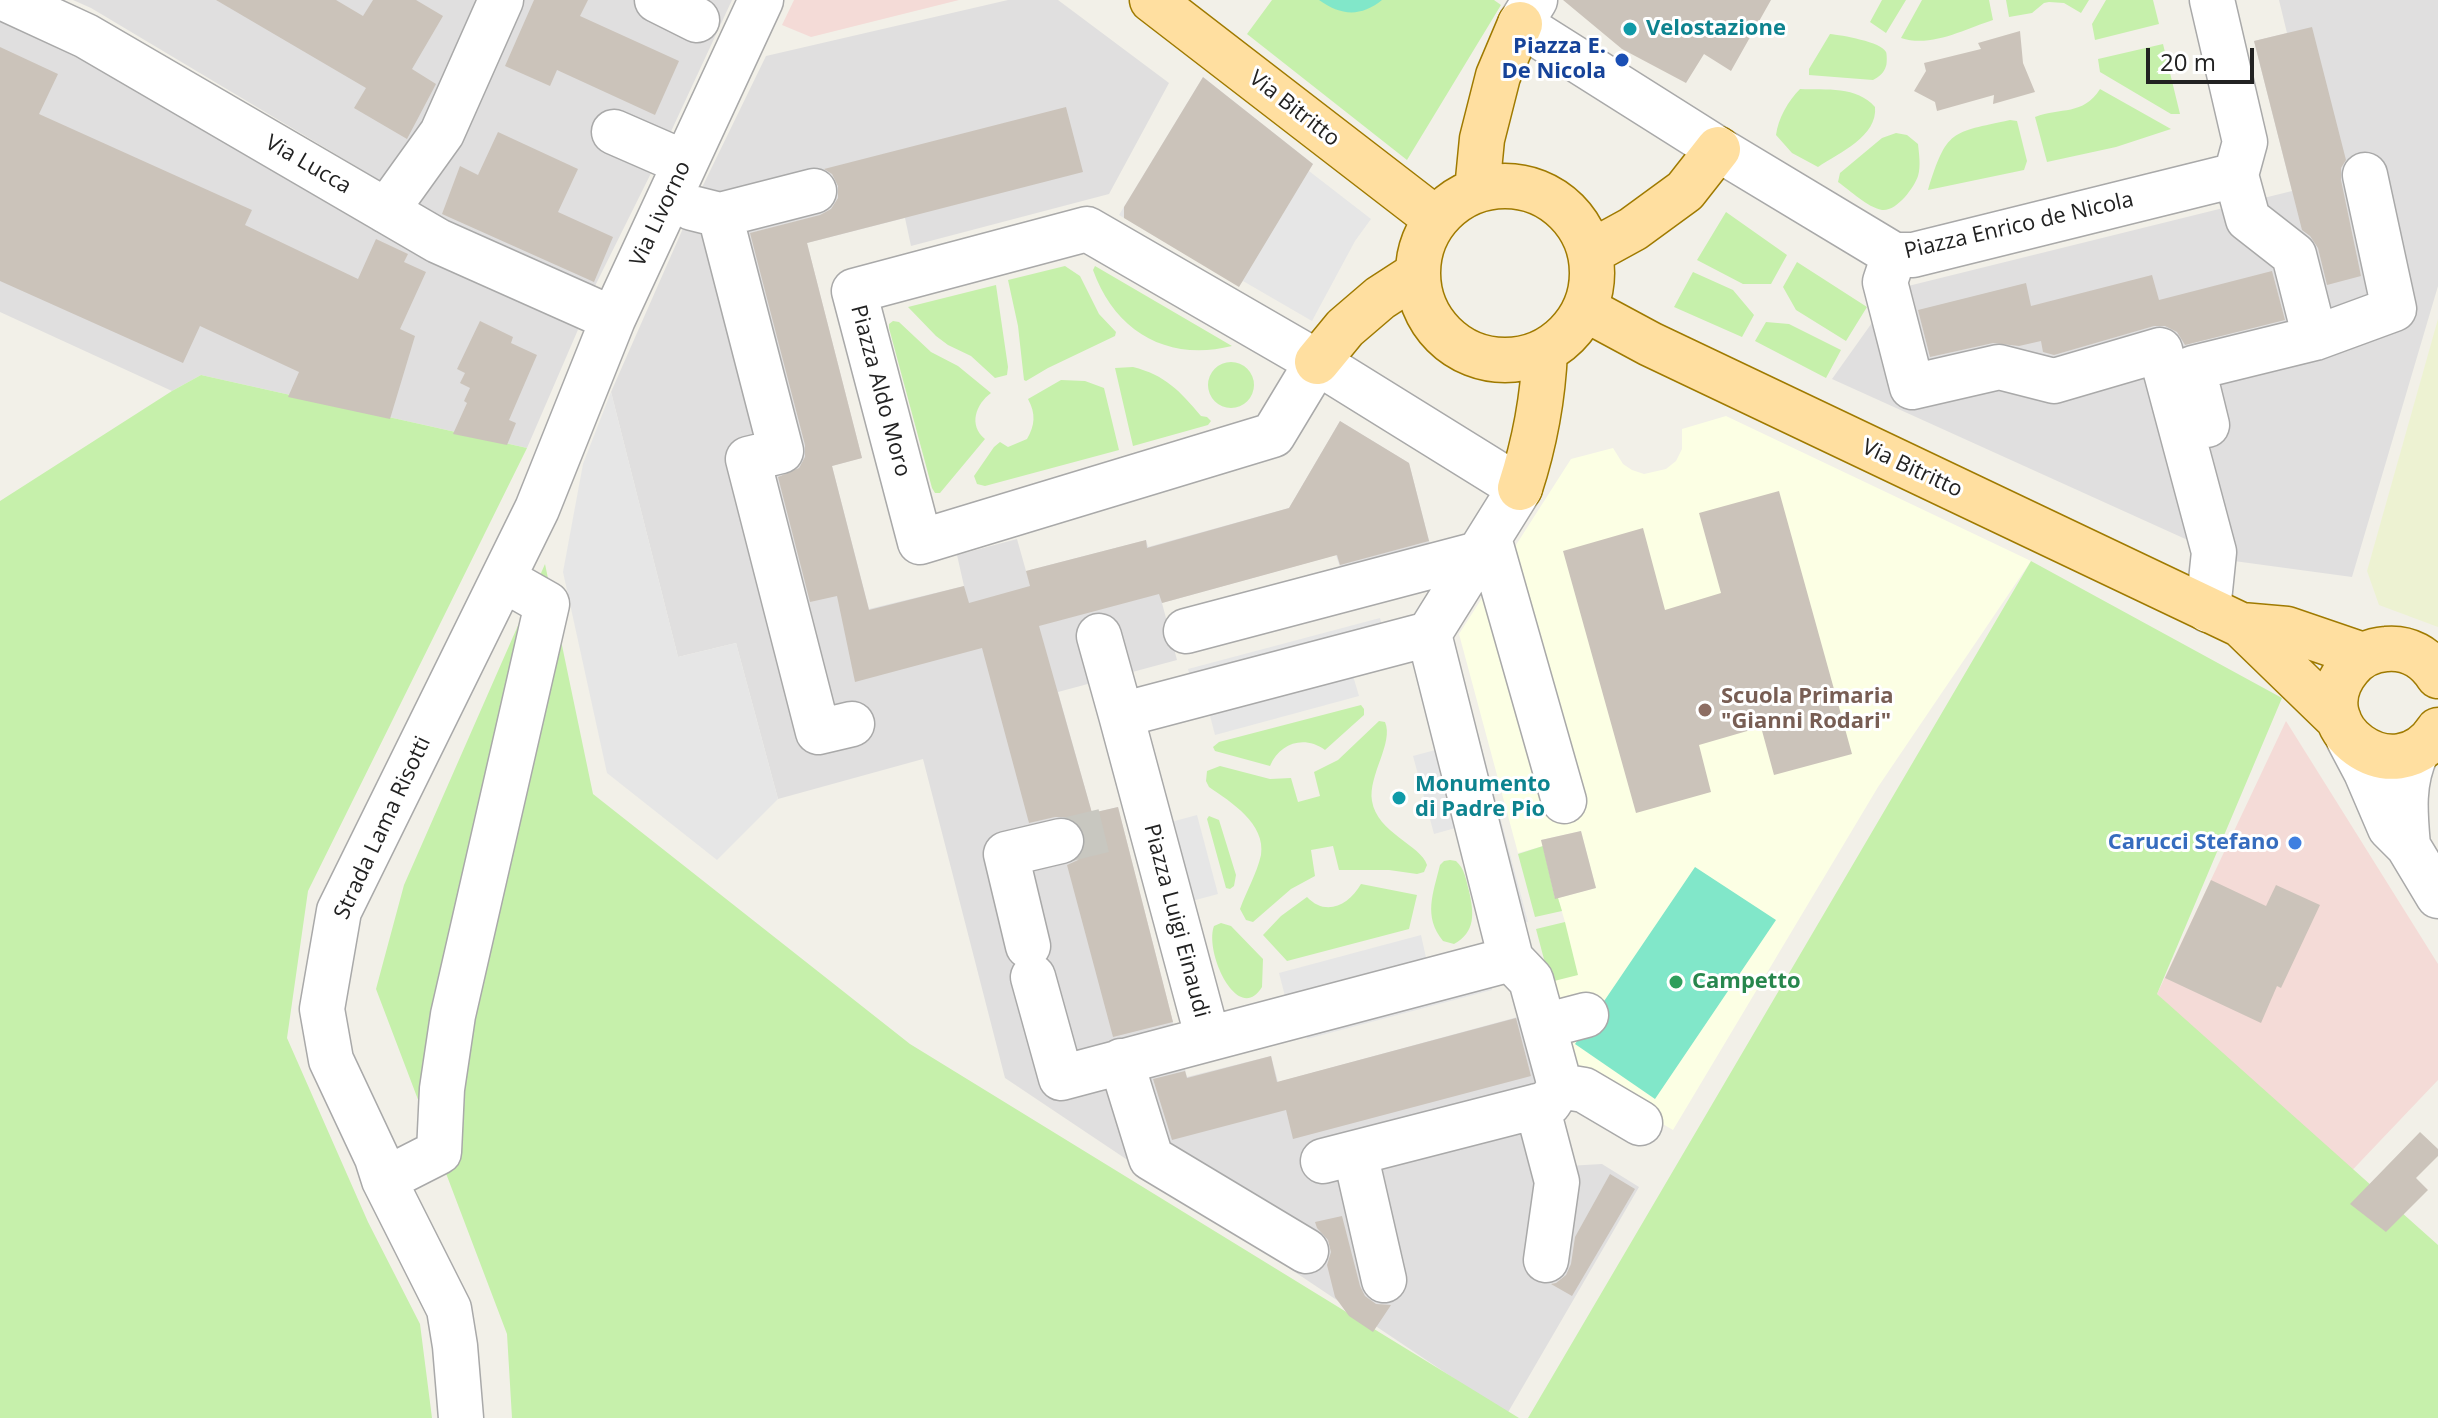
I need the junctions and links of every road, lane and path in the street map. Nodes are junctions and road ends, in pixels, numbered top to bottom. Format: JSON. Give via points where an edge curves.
{"nodes":[{"id":1,"x":8,"y":0,"type":"edge"},
{"id":2,"x":501,"y":0,"type":"edge"},
{"id":3,"x":657,"y":0,"type":"edge"},
{"id":4,"x":761,"y":0,"type":"edge"},
{"id":5,"x":1152,"y":0,"type":"edge"},
{"id":6,"x":2212,"y":0,"type":"edge"},
{"id":7,"x":1527,"y":12,"type":"edge"},
{"id":8,"x":697,"y":20,"type":"dead end"},
{"id":9,"x":614,"y":132,"type":"dead end"},
{"id":10,"x":1718,"y":149,"type":"junction"},
{"id":11,"x":685,"y":163,"type":"junction"},
{"id":12,"x":2236,"y":175,"type":"junction"},
{"id":13,"x":2365,"y":175,"type":"dead end"},
{"id":14,"x":1477,"y":190,"type":"junction"},
{"id":15,"x":814,"y":191,"type":"dead end"},
{"id":16,"x":666,"y":203,"type":"junction"},
{"id":17,"x":386,"y":211,"type":"junction"},
{"id":18,"x":720,"y":215,"type":"junction"},
{"id":19,"x":1436,"y":219,"type":"junction"},
{"id":20,"x":1591,"y":252,"type":"junction"},
{"id":21,"x":1894,"y":255,"type":"junction"},
{"id":22,"x":1417,"y":274,"type":"junction"},
{"id":23,"x":1585,"y":309,"type":"junction"},
{"id":24,"x":613,"y":319,"type":"junction"},
{"id":25,"x":2315,"y":338,"type":"junction"},
{"id":26,"x":1545,"y":351,"type":"junction"},
{"id":27,"x":1317,"y":362,"type":"junction"},
{"id":28,"x":569,"y":432,"type":"joint"},
{"id":29,"x":1520,"y":488,"type":"junction"},
{"id":30,"x":1484,"y":546,"type":"junction"},
{"id":31,"x":503,"y":579,"type":"junction"},
{"id":32,"x":2224,"y":617,"type":"junction"},
{"id":33,"x":1186,"y":631,"type":"dead end"},
{"id":34,"x":1429,"y":634,"type":"junction"},
{"id":35,"x":1099,"y":636,"type":"dead end"},
{"id":36,"x":2363,"y":655,"type":"junction"},
{"id":37,"x":2435,"y":668,"type":"edge"},
{"id":38,"x":1121,"y":715,"type":"junction"},
{"id":39,"x":852,"y":724,"type":"dead end"},
{"id":40,"x":2344,"y":729,"type":"junction"},
{"id":41,"x":2430,"y":741,"type":"edge"},
{"id":42,"x":1564,"y":801,"type":"dead end"},
{"id":43,"x":1061,"y":841,"type":"tunnel mouth"},
{"id":44,"x":2408,"y":846,"type":"junction"},
{"id":45,"x":2438,"y":896,"type":"edge"},
{"id":46,"x":1511,"y":959,"type":"junction"},
{"id":47,"x":1586,"y":1015,"type":"dead end"},
{"id":48,"x":1544,"y":1026,"type":"junction"},
{"id":49,"x":1208,"y":1039,"type":"junction"},
{"id":50,"x":1121,"y":1061,"type":"junction"},
{"id":51,"x":1548,"y":1096,"type":"junction"},
{"id":52,"x":1640,"y":1123,"type":"dead end"},
{"id":53,"x":384,"y":1180,"type":"junction"},
{"id":54,"x":1306,"y":1251,"type":"dead end"},
{"id":55,"x":1546,"y":1260,"type":"dead end"},
{"id":56,"x":1384,"y":1280,"type":"dead end"},
{"id":57,"x":461,"y":1418,"type":"edge"}],
"edges":[{"from":1,"to":17,"type":"street","name":"Via Lucca","via":[[86,36]]},
{"from":2,"to":17,"type":"street","via":[[442,133]]},
{"from":3,"to":8,"type":"street"},
{"from":4,"to":11,"type":"street","name":"Via Livorno"},
{"from":5,"to":19,"type":"main road","name":"Via Bitritto"},
{"from":6,"to":12,"type":"street","via":[[2245,142]]},
{"from":7,"to":10,"type":"street","name":"Piazza Enrico de Nicola"},
{"from":7,"to":14,"type":"main road","via":[[1498,76],[1482,139]]},
{"from":9,"to":11,"type":"street"},
{"from":10,"to":20,"type":"main road","via":[[1685,191]]},
{"from":10,"to":21,"type":"street","name":"Piazza Enrico de Nicola"},
{"from":11,"to":16,"type":"street","name":"Via Livorno"},
{"from":12,"to":21,"type":"street","name":"Piazza Enrico de Nicola","via":[[1913,255]]},
{"from":12,"to":25,"type":"street","via":[[2248,219],[2294,255]]},
{"from":13,"to":25,"type":"street","via":[[2394,309]]},
{"from":14,"to":19,"type":"main road"},
{"from":14,"to":20,"type":"main road","via":[[1506,185],[1534,190],[1579,225]]},
{"from":15,"to":18,"type":"street"},
{"from":16,"to":18,"type":"street"},
{"from":16,"to":24,"type":"street","name":"Via Livorno"},
{"from":17,"to":24,"type":"street","name":"Via Lucca","via":[[438,241]]},
{"from":18,"to":39,"type":"street","via":[[781,451],[748,459],[814,717],[818,732]]},
{"from":19,"to":22,"type":"main road","via":[[1421,245]]},
{"from":20,"to":23,"type":"main road","via":[[1592,281]]},
{"from":21,"to":32,"type":"street","via":[[1885,282],[1912,387],[1999,367],[2054,381],[2160,350],[2214,552]]},
{"from":22,"to":26,"type":"main road","via":[[1422,303],[1437,329],[1459,349],[1487,359],[1517,360]]},
{"from":22,"to":27,"type":"main road","via":[[1345,328]]},
{"from":23,"to":26,"type":"main road","via":[[1569,334]]},
{"from":23,"to":32,"type":"main road","name":"Via Bitritto"},
{"from":24,"to":28,"type":"street","name":"Via Livorno"},
{"from":25,"to":32,"type":"street","via":[[2193,368],[2239,562]]},
{"from":26,"to":29,"type":"main road","via":[[1543,398]]},
{"from":27,"to":27,"type":"street","name":"Piazza Aldo Moro","via":[[1273,435],[920,542],[854,291],[1087,229]]},
{"from":27,"to":29,"type":"street"},
{"from":28,"to":31,"type":"street","name":"Strada Lama Risotti"},
{"from":29,"to":30,"type":"street"},
{"from":30,"to":33,"type":"street"},
{"from":30,"to":34,"type":"street"},
{"from":30,"to":42,"type":"street"},
{"from":31,"to":53,"type":"street","name":"Strada Lama Risotti","via":[[339,911],[322,1009],[331,1060]]},
{"from":31,"to":53,"type":"street","via":[[547,604],[453,1015],[439,1152]]},
{"from":32,"to":36,"type":"main road","via":[[2287,629]]},
{"from":32,"to":40,"type":"main road"},
{"from":34,"to":38,"type":"street"},
{"from":34,"to":46,"type":"street"},
{"from":35,"to":38,"type":"street","name":"Piazza Luigi Einaudi"},
{"from":36,"to":37,"type":"main road","via":[[2397,648]]},
{"from":36,"to":40,"type":"main road","via":[[2339,683],[2336,708]]},
{"from":38,"to":49,"type":"street","name":"Piazza Luigi Einaudi","via":[[1136,823]]},
{"from":40,"to":41,"type":"main road","via":[[2360,748],[2388,757],[2403,756]]},
{"from":40,"to":44,"type":"street","via":[[2390,828]]},
{"from":41,"to":44,"type":"street","via":[[2410,767],[2404,802]]},
{"from":43,"to":50,"type":"street","via":[[1006,854],[1061,1078]]},
{"from":44,"to":45,"type":"street"},
{"from":46,"to":48,"type":"street","via":[[1531,980]]},
{"from":46,"to":49,"type":"street","name":"Piazza Luigi Einaudi"},
{"from":47,"to":48,"type":"street"},
{"from":48,"to":51,"type":"street"},
{"from":49,"to":50,"type":"street"},
{"from":50,"to":54,"type":"street","via":[[1151,1158]]},
{"from":51,"to":52,"type":"street","via":[[1584,1090]]},
{"from":51,"to":55,"type":"street","via":[[1557,1182]]},
{"from":51,"to":56,"type":"street","via":[[1339,1157]]},
{"from":53,"to":57,"type":"street","name":"Strada Lama Risotti","via":[[449,1309]]}]}
